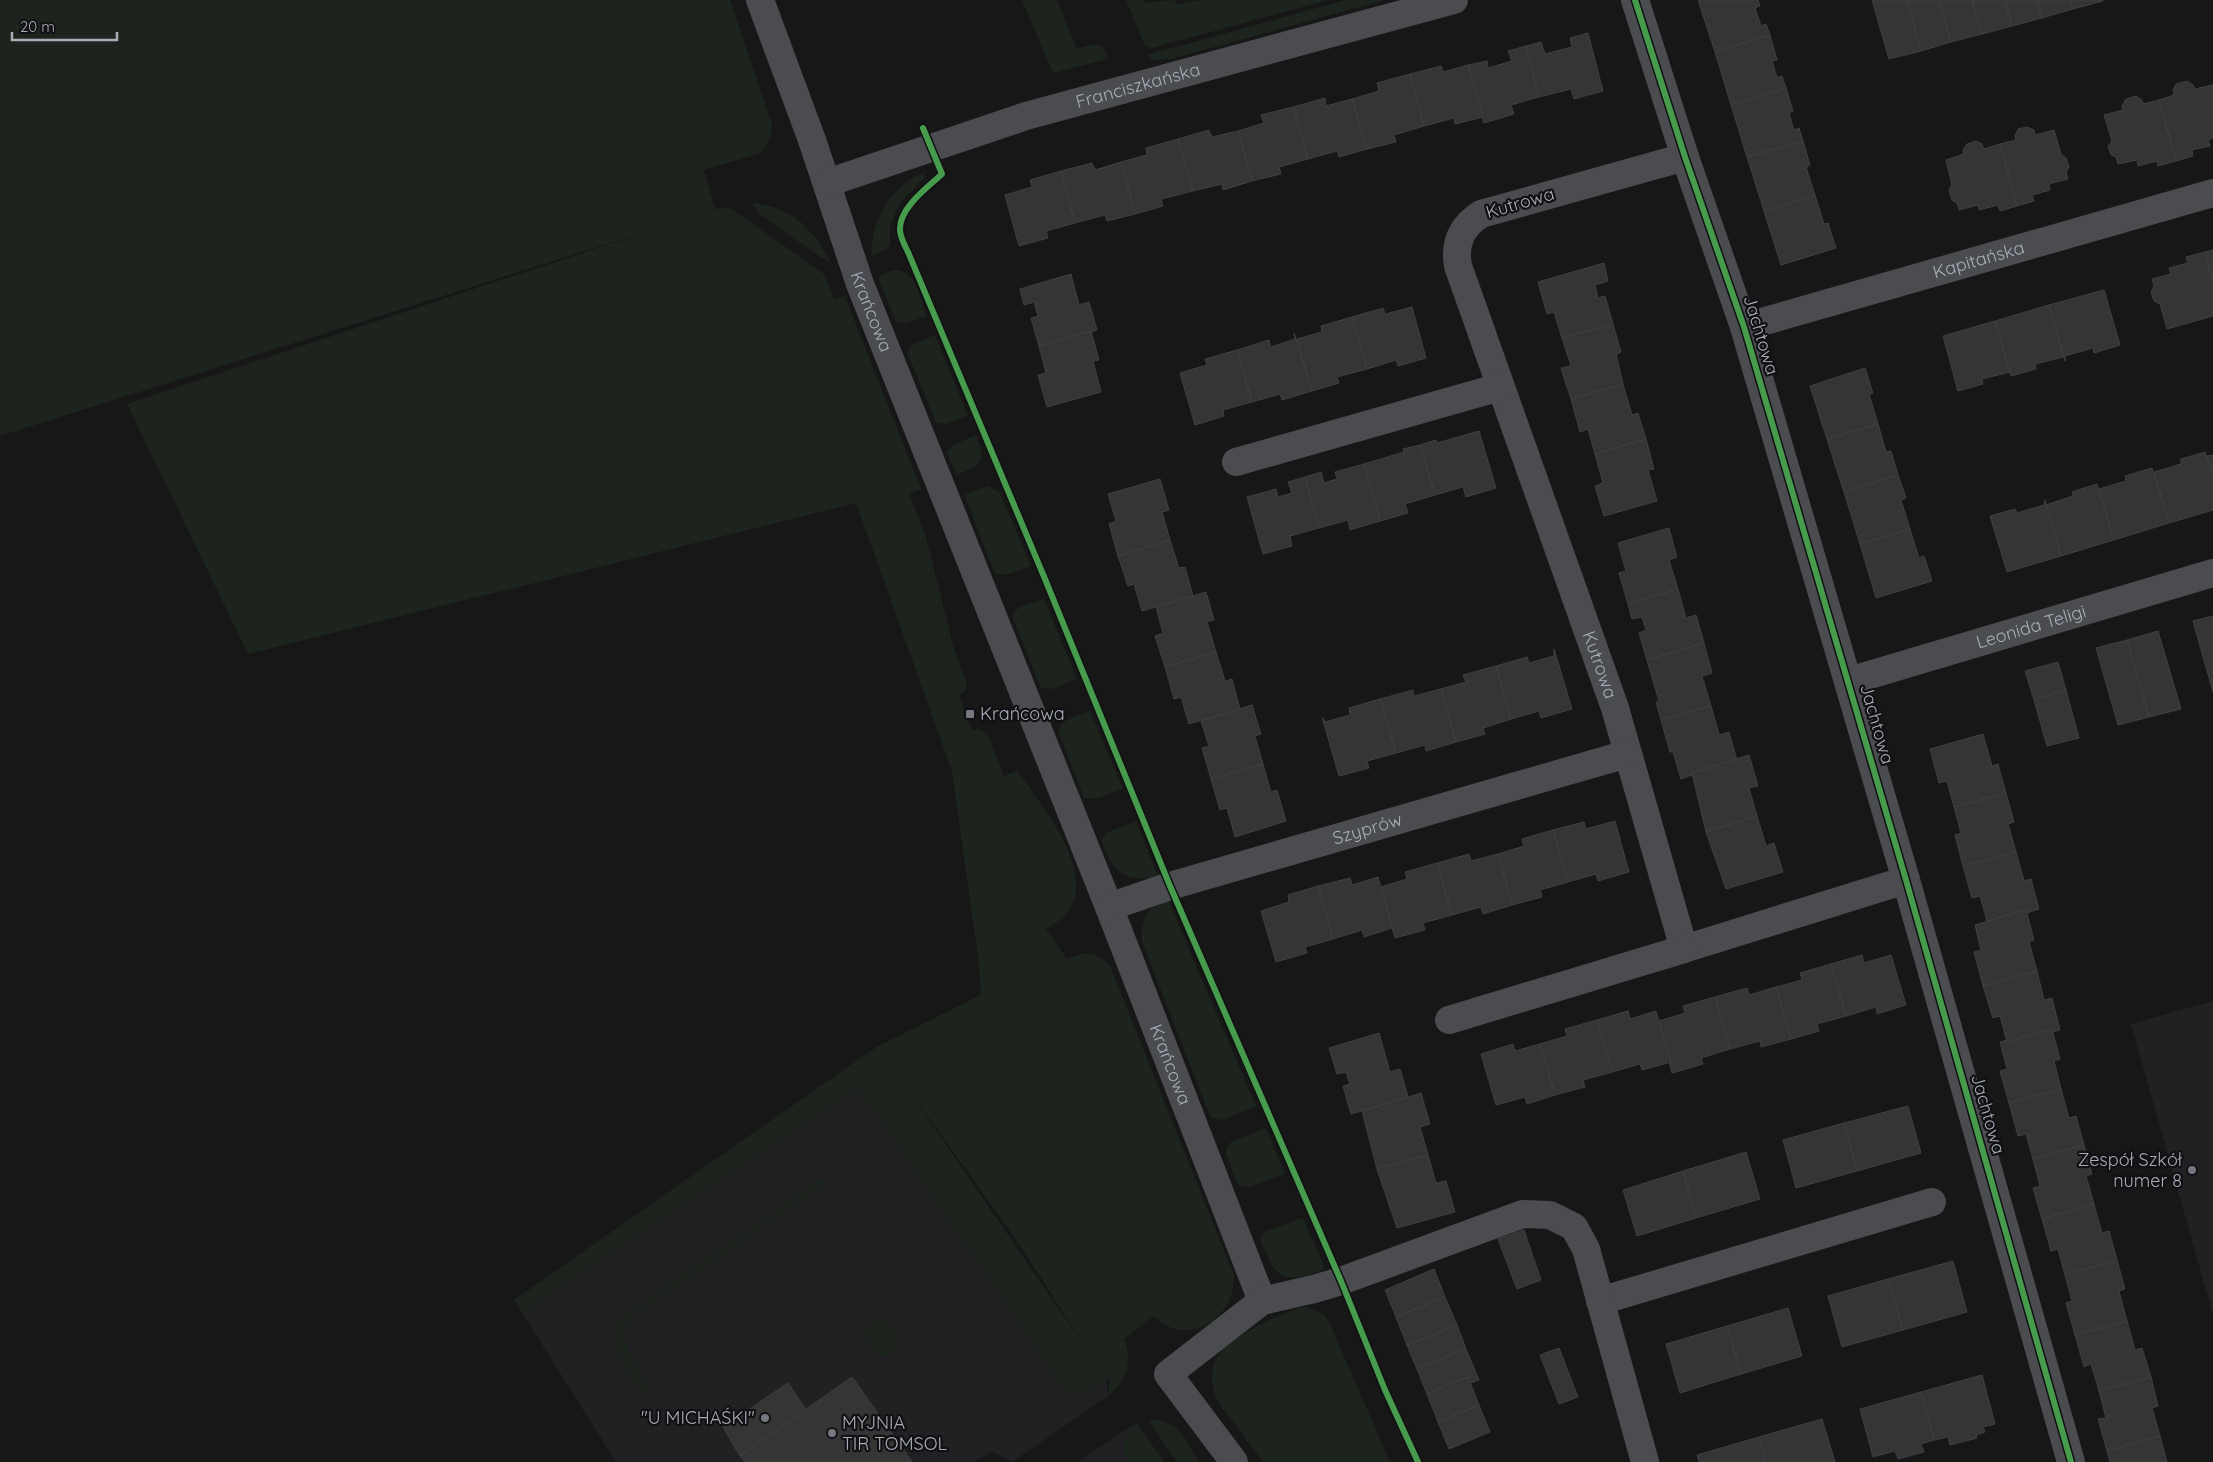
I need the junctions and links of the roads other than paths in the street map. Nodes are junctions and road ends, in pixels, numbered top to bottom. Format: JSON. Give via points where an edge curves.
{"nodes":[{"id":1,"x":760,"y":0,"type":"edge"},
{"id":2,"x":1454,"y":0,"type":"edge"},
{"id":3,"x":1635,"y":0,"type":"edge"},
{"id":4,"x":1685,"y":157,"type":"junction"},
{"id":5,"x":826,"y":183,"type":"junction"},
{"id":6,"x":2213,"y":193,"type":"edge"},
{"id":7,"x":1744,"y":327,"type":"junction"},
{"id":8,"x":1500,"y":387,"type":"junction"},
{"id":9,"x":1236,"y":462,"type":"dead end"},
{"id":10,"x":2213,"y":573,"type":"edge"},
{"id":11,"x":1849,"y":681,"type":"junction"},
{"id":12,"x":1627,"y":754,"type":"junction"},
{"id":13,"x":1906,"y":880,"type":"junction"},
{"id":14,"x":1109,"y":907,"type":"junction"},
{"id":15,"x":1684,"y":949,"type":"junction"},
{"id":16,"x":1449,"y":1020,"type":"dead end"},
{"id":17,"x":1932,"y":1202,"type":"dead end"},
{"id":18,"x":1262,"y":1301,"type":"junction"},
{"id":19,"x":1600,"y":1301,"type":"junction"},
{"id":20,"x":1234,"y":1462,"type":"edge"},
{"id":21,"x":1645,"y":1462,"type":"edge"},
{"id":22,"x":2071,"y":1462,"type":"edge"}],
"edges":[{"from":1,"to":5,"type":"street","name":"Krańcowa"},
{"from":2,"to":5,"type":"street","name":"Franciszkańska","via":[[1026,116]]},
{"from":3,"to":4,"type":"street","name":"Jachtowa"},
{"from":4,"to":7,"type":"street","name":"Jachtowa"},
{"from":4,"to":8,"type":"street","name":"Kutrowa","via":[[1481,214],[1466,226],[1457,244],[1458,266]]},
{"from":5,"to":14,"type":"street","name":"Krańcowa","via":[[860,284]]},
{"from":6,"to":7,"type":"street","name":"Kapitańska"},
{"from":7,"to":11,"type":"street","name":"Jachtowa"},
{"from":8,"to":9,"type":"street"},
{"from":8,"to":12,"type":"street","name":"Kutrowa","via":[[1615,708]]},
{"from":10,"to":11,"type":"street","name":"Leonida Teligi"},
{"from":11,"to":13,"type":"street","name":"Jachtowa"},
{"from":12,"to":14,"type":"street","name":"Szyprów","via":[[1170,886]]},
{"from":12,"to":15,"type":"street","name":"Kutrowa"},
{"from":13,"to":15,"type":"street"},
{"from":13,"to":22,"type":"street","name":"Jachtowa"},
{"from":14,"to":18,"type":"street","name":"Krańcowa"},
{"from":15,"to":16,"type":"street"},
{"from":17,"to":19,"type":"street"},
{"from":18,"to":19,"type":"street","via":[[1341,1281],[1523,1214],[1550,1215],[1574,1228],[1586,1249]]},
{"from":18,"to":20,"type":"street","via":[[1168,1374]]},
{"from":19,"to":21,"type":"street"}]}
